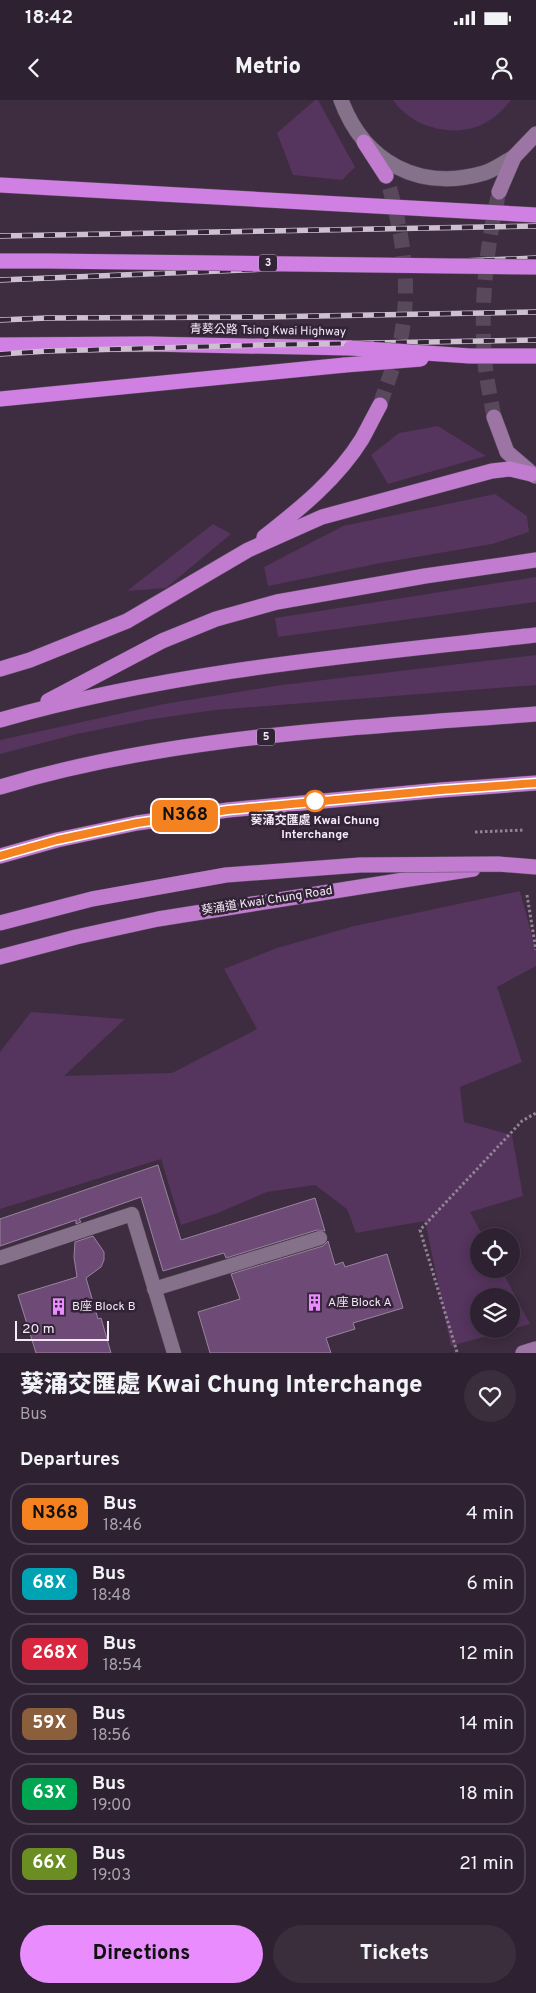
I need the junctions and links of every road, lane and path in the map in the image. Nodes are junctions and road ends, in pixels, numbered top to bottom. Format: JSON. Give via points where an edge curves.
{"nodes":[{"id":1,"x":341,"y":100,"type":"edge"},
{"id":2,"x":536,"y":134,"type":"edge"},
{"id":3,"x":364,"y":142,"type":"junction"},
{"id":4,"x":514,"y":157,"type":"junction"},
{"id":5,"x":386,"y":176,"type":"tunnel mouth"},
{"id":6,"x":0,"y":184,"type":"edge"},
{"id":7,"x":499,"y":192,"type":"tunnel mouth"},
{"id":8,"x":536,"y":215,"type":"edge"},
{"id":9,"x":0,"y":262,"type":"edge"},
{"id":10,"x":536,"y":267,"type":"edge"},
{"id":11,"x":0,"y":345,"type":"edge"},
{"id":12,"x":470,"y":356,"type":"junction"},
{"id":13,"x":536,"y":356,"type":"edge"},
{"id":14,"x":0,"y":399,"type":"edge"},
{"id":15,"x":380,"y":405,"type":"tunnel mouth"},
{"id":16,"x":494,"y":418,"type":"tunnel mouth"},
{"id":17,"x":534,"y":475,"type":"edge"},
{"id":18,"x":248,"y":550,"type":"junction"},
{"id":19,"x":536,"y":560,"type":"edge"},
{"id":20,"x":536,"y":634,"type":"edge"},
{"id":21,"x":0,"y":669,"type":"edge"},
{"id":22,"x":29,"y":711,"type":"junction"},
{"id":23,"x":536,"y":714,"type":"edge"},
{"id":24,"x":0,"y":720,"type":"edge"},
{"id":25,"x":536,"y":783,"type":"edge"},
{"id":26,"x":0,"y":787,"type":"edge"},
{"id":27,"x":525,"y":830,"type":"dead end"},
{"id":28,"x":476,"y":832,"type":"dead end"},
{"id":29,"x":0,"y":856,"type":"edge"},
{"id":30,"x":536,"y":860,"type":"edge"},
{"id":31,"x":536,"y":867,"type":"edge"},
{"id":32,"x":527,"y":895,"type":"dead end"},
{"id":33,"x":0,"y":923,"type":"edge"},
{"id":34,"x":536,"y":950,"type":"edge"},
{"id":35,"x":0,"y":957,"type":"edge"},
{"id":36,"x":536,"y":1113,"type":"edge"},
{"id":37,"x":320,"y":1238,"type":"dead end"},
{"id":38,"x":0,"y":1258,"type":"edge"},
{"id":39,"x":154,"y":1288,"type":"junction"},
{"id":40,"x":536,"y":1349,"type":"edge"},
{"id":41,"x":457,"y":1352,"type":"dead end"},
{"id":42,"x":174,"y":1353,"type":"edge"},
{"id":43,"x":523,"y":1353,"type":"edge"}],
"edges":[{"from":1,"to":3,"type":"street","via":[[348,119]]},
{"from":2,"to":4,"type":"main road"},
{"from":3,"to":4,"type":"street","via":[[389,164],[420,176],[452,179],[485,173]]},
{"from":3,"to":5,"type":"highway"},
{"from":4,"to":7,"type":"main road"},
{"from":6,"to":8,"type":"highway","bridge":true},
{"from":9,"to":10,"type":"highway","number":"3","bridge":true},
{"from":11,"to":12,"type":"highway","name":"青葵公路 Tsing Kwai Highway","bridge":true,"via":[[352,348]]},
{"from":12,"to":13,"type":"highway","name":"青葵公路 Tsing Kwai Highway","bridge":true},
{"from":12,"to":14,"type":"highway","bridge":true},
{"from":15,"to":18,"type":"highway","via":[[362,439],[338,472],[306,504]]},
{"from":16,"to":17,"type":"main road","via":[[507,452]]},
{"from":17,"to":18,"type":"highway","via":[[510,469],[492,470],[322,517]]},
{"from":18,"to":21,"type":"highway","via":[[127,620]]},
{"from":19,"to":22,"type":"highway","via":[[277,602],[216,619],[162,641]]},
{"from":20,"to":22,"type":"highway","via":[[276,664],[152,683]]},
{"from":22,"to":24,"type":"highway"},
{"from":23,"to":26,"type":"highway","number":"5","via":[[235,741],[50,772]]},
{"from":25,"to":29,"type":"highway","via":[[228,810],[137,823]]},
{"from":27,"to":28,"type":"path"},
{"from":30,"to":35,"type":"highway","name":"葵涌道 Kwai Chung Road","via":[[158,919]]},
{"from":31,"to":33,"type":"highway","bridge":true,"via":[[498,864],[360,865],[226,875],[92,900]]},
{"from":32,"to":34,"type":"path"},
{"from":36,"to":41,"type":"path","via":[[522,1121],[420,1230]]},
{"from":37,"to":39,"type":"lane"},
{"from":38,"to":39,"type":"lane","via":[[132,1214]]},
{"from":39,"to":42,"type":"lane"},
{"from":40,"to":43,"type":"main road"}]}
